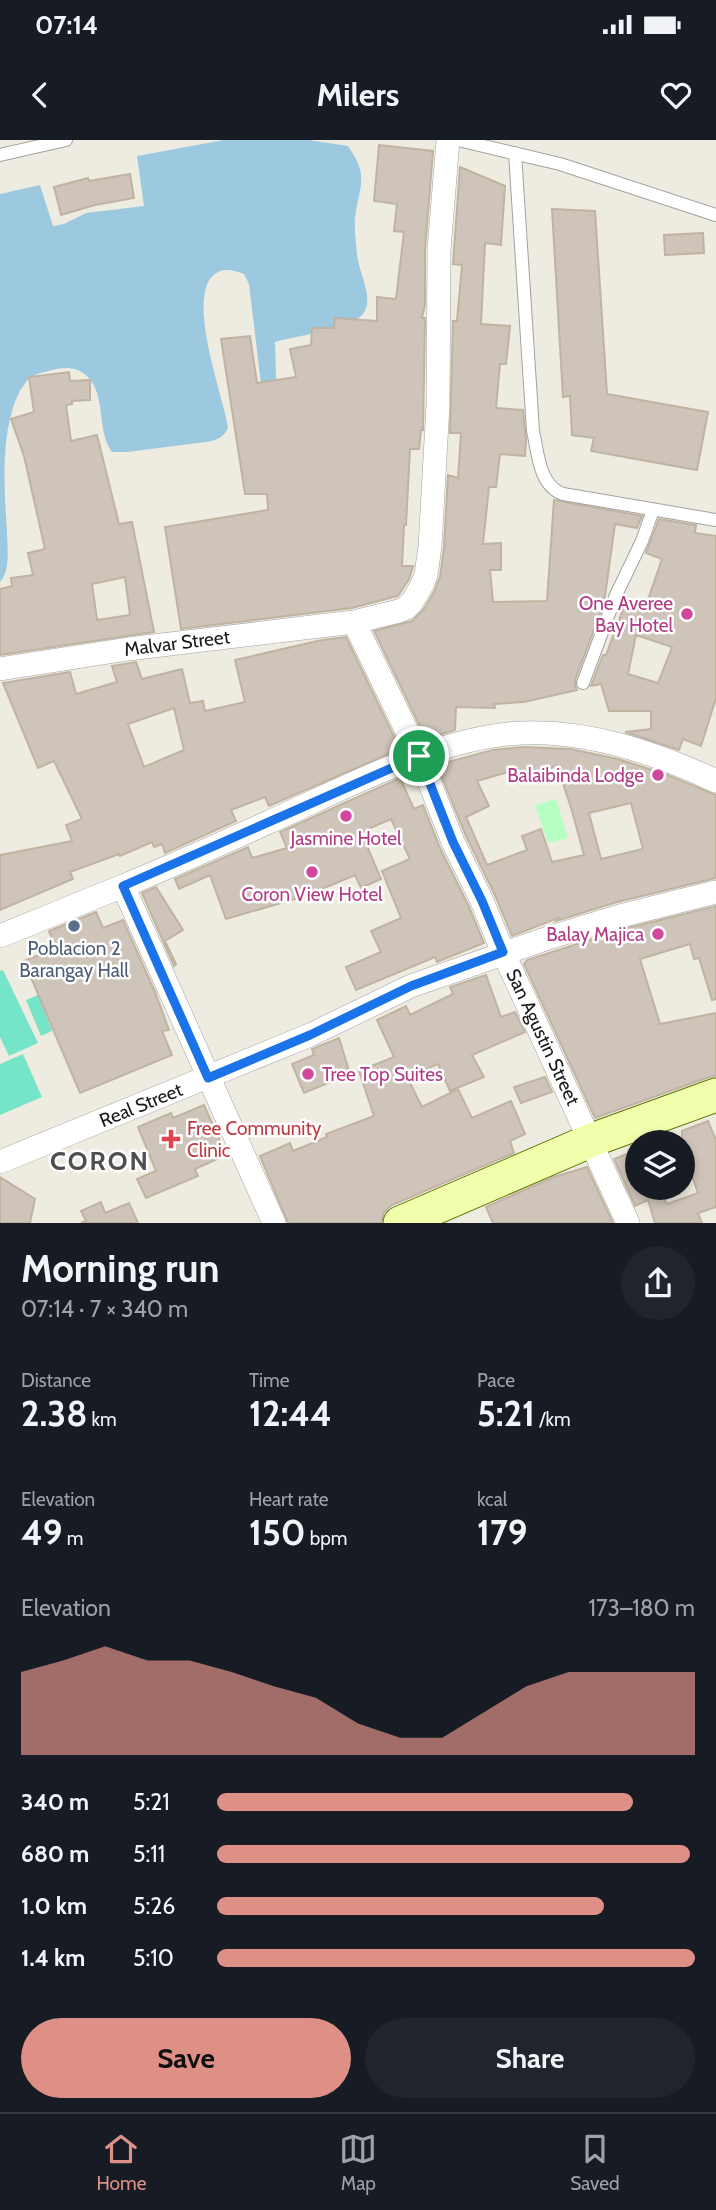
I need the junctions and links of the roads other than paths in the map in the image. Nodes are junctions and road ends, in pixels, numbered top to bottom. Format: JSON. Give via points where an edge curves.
{"nodes":[{"id":1,"x":65,"y":140,"type":"edge"},
{"id":2,"x":448,"y":140,"type":"edge"},
{"id":3,"x":458,"y":140,"type":"edge"},
{"id":4,"x":514,"y":153,"type":"junction"},
{"id":5,"x":0,"y":155,"type":"edge"},
{"id":6,"x":716,"y":215,"type":"edge"},
{"id":7,"x":653,"y":510,"type":"junction"},
{"id":8,"x":716,"y":520,"type":"edge"},
{"id":9,"x":354,"y":622,"type":"junction"},
{"id":10,"x":0,"y":669,"type":"edge"},
{"id":11,"x":583,"y":683,"type":"dead end"},
{"id":12,"x":419,"y":756,"type":"junction"},
{"id":13,"x":715,"y":777,"type":"edge"},
{"id":14,"x":123,"y":886,"type":"junction"},
{"id":15,"x":716,"y":892,"type":"edge"},
{"id":16,"x":0,"y":936,"type":"edge"},
{"id":17,"x":503,"y":952,"type":"junction"},
{"id":18,"x":208,"y":1078,"type":"junction"},
{"id":19,"x":716,"y":1095,"type":"edge"},
{"id":20,"x":592,"y":1140,"type":"junction"},
{"id":21,"x":0,"y":1162,"type":"edge"},
{"id":22,"x":274,"y":1223,"type":"edge"},
{"id":23,"x":400,"y":1223,"type":"edge"},
{"id":24,"x":628,"y":1223,"type":"edge"}],
"edges":[{"from":1,"to":5,"type":"lane"},
{"from":2,"to":9,"type":"street","name":"Malvar Street","via":[[439,250],[436,465],[426,575],[406,608]]},
{"from":3,"to":4,"type":"lane"},
{"from":4,"to":6,"type":"lane"},
{"from":4,"to":7,"type":"lane","via":[[533,430],[540,466],[546,480],[563,495]]},
{"from":7,"to":8,"type":"lane"},
{"from":7,"to":11,"type":"lane"},
{"from":9,"to":10,"type":"street","name":"Malvar Street"},
{"from":9,"to":12,"type":"street","name":"San Agustin Street"},
{"from":12,"to":13,"type":"street","via":[[487,737],[559,734],[599,740]]},
{"from":12,"to":14,"type":"street"},
{"from":12,"to":17,"type":"street","name":"San Agustin Street"},
{"from":14,"to":16,"type":"street"},
{"from":14,"to":18,"type":"street"},
{"from":15,"to":17,"type":"street","name":"Real Street"},
{"from":17,"to":18,"type":"street","name":"Real Street","via":[[411,986]]},
{"from":17,"to":20,"type":"street","name":"San Agustin Street"},
{"from":18,"to":21,"type":"street","name":"Real Street"},
{"from":18,"to":22,"type":"street"},
{"from":19,"to":20,"type":"main road"},
{"from":20,"to":23,"type":"main road"},
{"from":20,"to":24,"type":"street","name":"San Agustin Street"}]}
